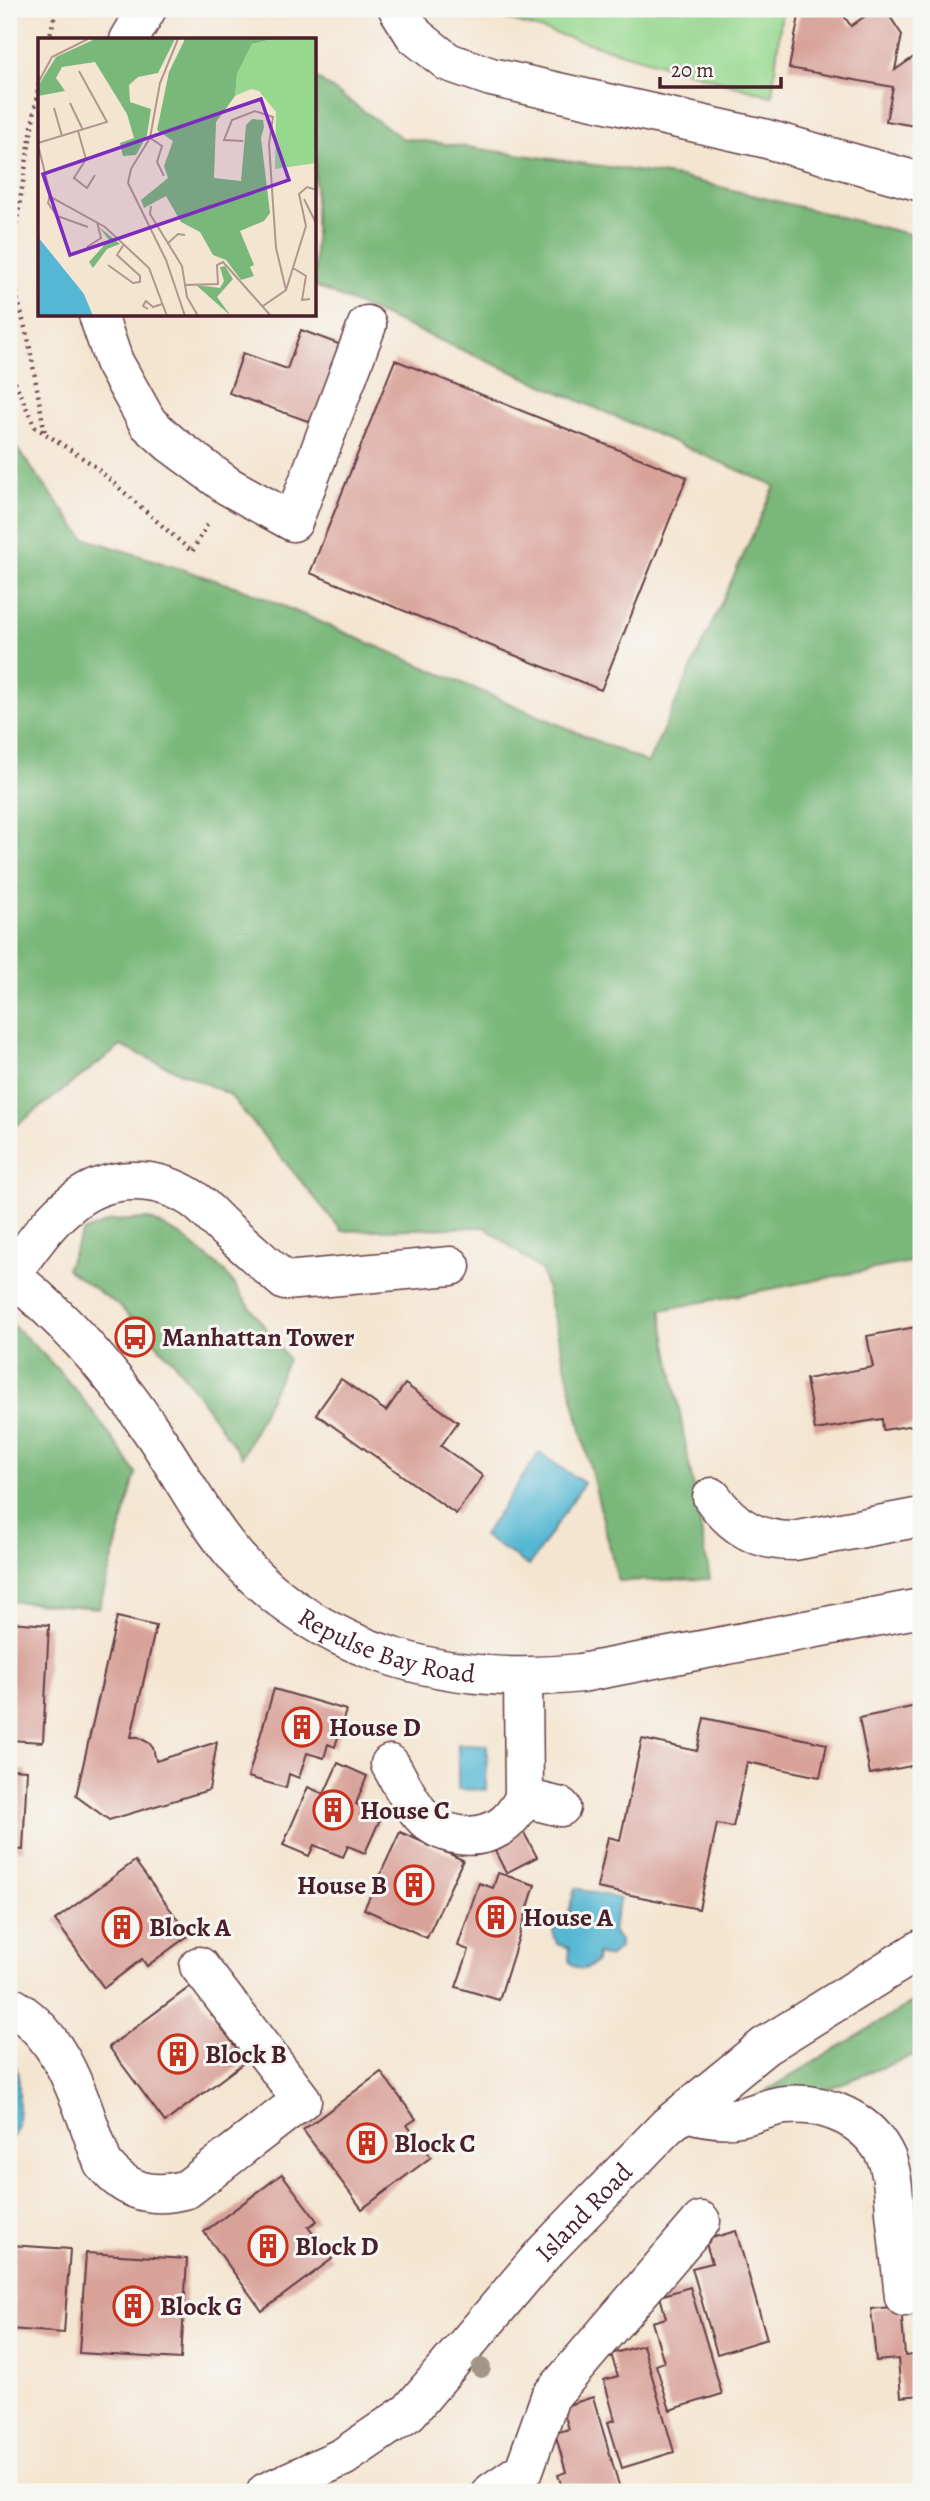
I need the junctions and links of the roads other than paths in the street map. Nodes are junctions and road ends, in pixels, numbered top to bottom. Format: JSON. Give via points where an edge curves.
{"nodes":[{"id":1,"x":147,"y":9,"type":"edge"},
{"id":2,"x":398,"y":9,"type":"edge"},
{"id":3,"x":130,"y":38,"type":"edge"},
{"id":4,"x":921,"y":182,"type":"edge"},
{"id":5,"x":99,"y":317,"type":"edge"},
{"id":6,"x":367,"y":325,"type":"dead end"},
{"id":7,"x":451,"y":1266,"type":"dead end"},
{"id":8,"x":9,"y":1274,"type":"edge"},
{"id":9,"x":712,"y":1497,"type":"dead end"},
{"id":10,"x":921,"y":1517,"type":"edge"},
{"id":11,"x":921,"y":1608,"type":"edge"},
{"id":12,"x":523,"y":1677,"type":"junction"},
{"id":13,"x":390,"y":1764,"type":"dead end"},
{"id":14,"x":524,"y":1798,"type":"junction"},
{"id":15,"x":561,"y":1807,"type":"dead end"},
{"id":16,"x":921,"y":1949,"type":"edge"},
{"id":17,"x":199,"y":1966,"type":"dead end"},
{"id":18,"x":9,"y":2005,"type":"edge"},
{"id":19,"x":686,"y":2112,"type":"junction"},
{"id":20,"x":701,"y":2221,"type":"dead end"},
{"id":21,"x":904,"y":2297,"type":"dead end"},
{"id":22,"x":266,"y":2492,"type":"edge"},
{"id":23,"x":492,"y":2492,"type":"edge"}],
"edges":[{"from":1,"to":3,"type":"main road"},
{"from":2,"to":4,"type":"main road","via":[[415,36],[448,62],[491,77],[763,138]]},
{"from":5,"to":6,"type":"main road","via":[[114,362],[148,423],[228,486],[293,522]]},
{"from":7,"to":8,"type":"main road","via":[[285,1282],[195,1200],[153,1182],[131,1180],[90,1191],[72,1202]]},
{"from":8,"to":12,"type":"main road","name":"Repulse Bay Road","via":[[91,1352],[149,1427],[220,1537],[285,1602],[344,1638],[396,1659],[457,1673]]},
{"from":9,"to":10,"type":"main road","via":[[738,1527],[775,1541]]},
{"from":11,"to":12,"type":"main road","name":"Repulse Bay Road","via":[[581,1673]]},
{"from":12,"to":14,"type":"main road"},
{"from":13,"to":14,"type":"main road","via":[[420,1815],[432,1825],[462,1836],[481,1835],[499,1827]]},
{"from":14,"to":15,"type":"main road"},
{"from":16,"to":19,"type":"main road","name":"Island Road","via":[[765,2046]]},
{"from":17,"to":18,"type":"main road","via":[[302,2100],[187,2189],[170,2194],[137,2191],[103,2164],[52,2042],[38,2025]]},
{"from":19,"to":21,"type":"main road","via":[[726,2119],[783,2105],[807,2105],[830,2109],[865,2129],[887,2160],[892,2181]]},
{"from":19,"to":22,"type":"main road","name":"Island Road","via":[[543,2254],[409,2412],[343,2456]]},
{"from":20,"to":23,"type":"main road","via":[[550,2397],[524,2470]]}]}
